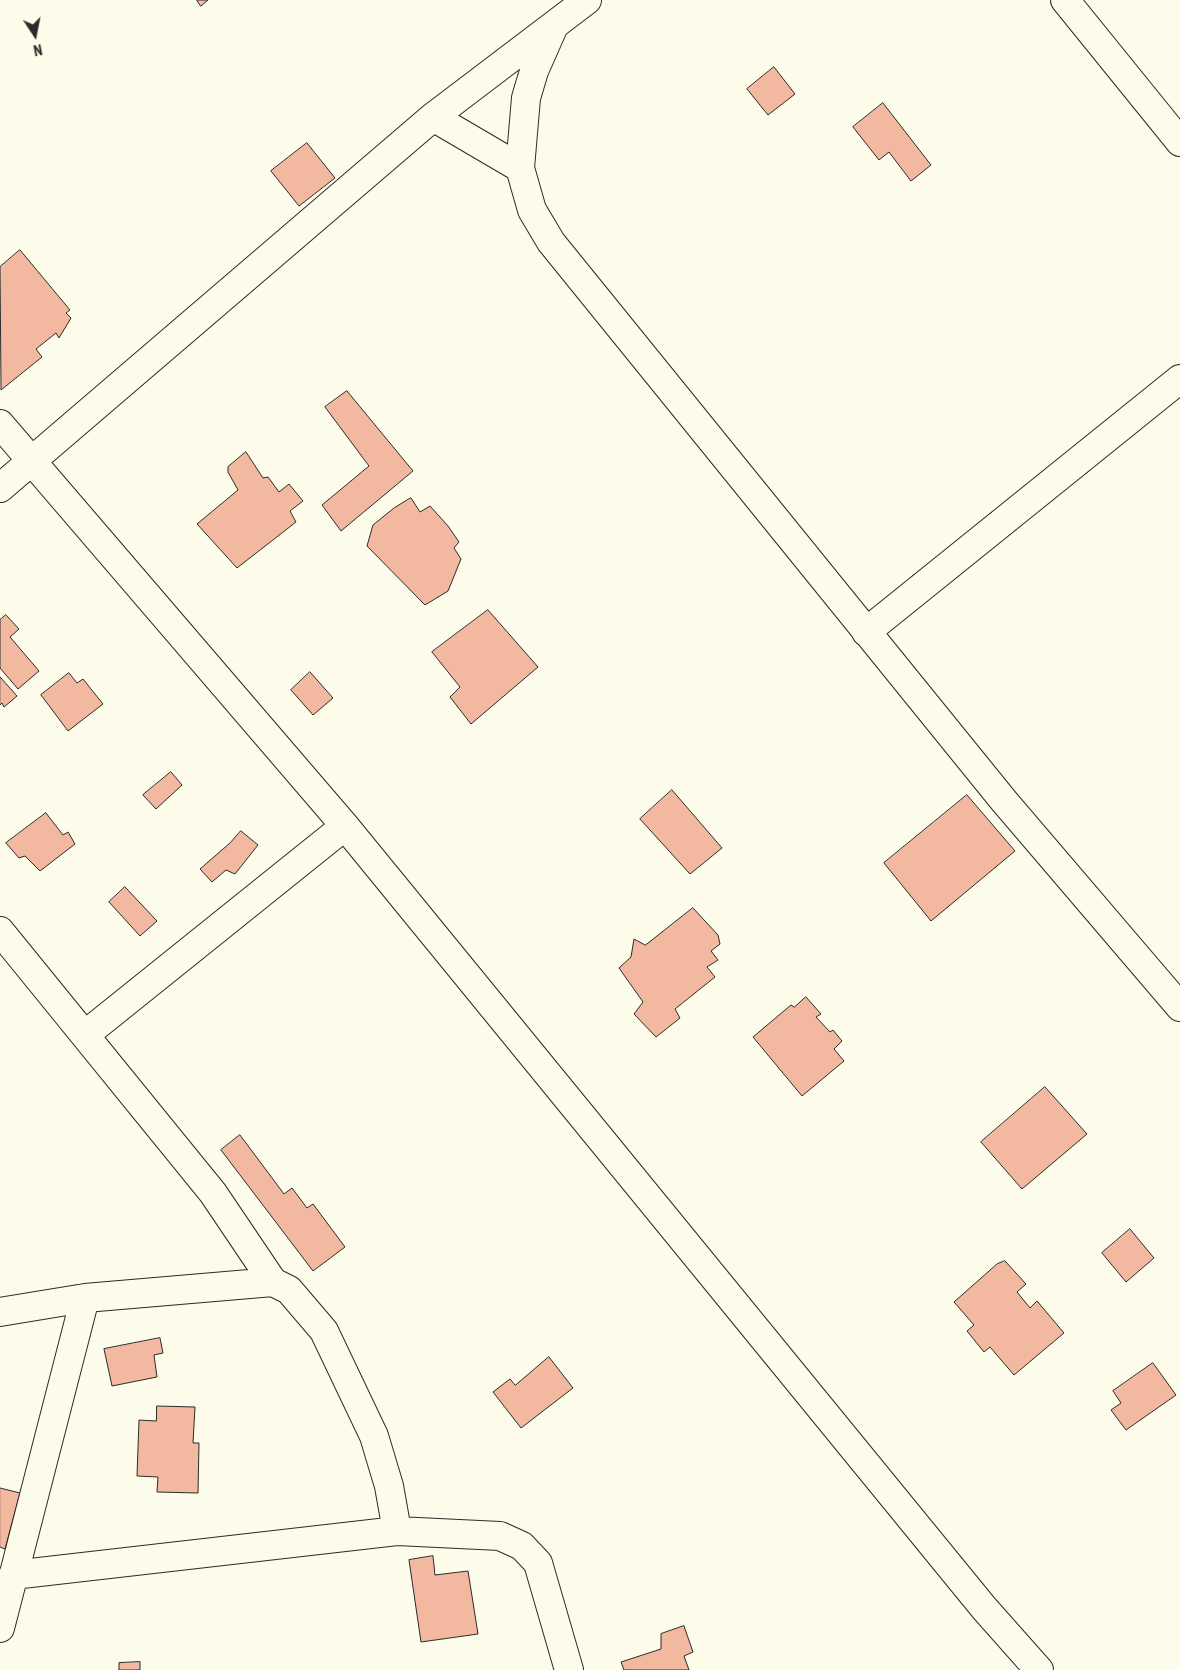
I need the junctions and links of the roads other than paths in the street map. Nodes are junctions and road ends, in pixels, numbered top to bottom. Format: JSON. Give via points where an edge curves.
{"nodes":[{"id":1,"x":587,"y":0,"type":"edge"},
{"id":2,"x":1065,"y":0,"type":"edge"},
{"id":3,"x":553,"y":28,"type":"junction"},
{"id":4,"x":433,"y":117,"type":"junction"},
{"id":5,"x":1180,"y":142,"type":"edge"},
{"id":6,"x":520,"y":168,"type":"junction"},
{"id":7,"x":1180,"y":379,"type":"edge"},
{"id":8,"x":0,"y":424,"type":"edge"},
{"id":9,"x":32,"y":461,"type":"junction"},
{"id":10,"x":0,"y":488,"type":"edge"},
{"id":11,"x":866,"y":632,"type":"junction"},
{"id":12,"x":345,"y":826,"type":"junction"},
{"id":13,"x":0,"y":930,"type":"edge"},
{"id":14,"x":1180,"y":1007,"type":"edge"},
{"id":15,"x":86,"y":1034,"type":"junction"},
{"id":16,"x":273,"y":1282,"type":"junction"},
{"id":17,"x":85,"y":1298,"type":"junction"},
{"id":18,"x":0,"y":1312,"type":"edge"},
{"id":19,"x":396,"y":1531,"type":"junction"},
{"id":20,"x":13,"y":1574,"type":"junction"},
{"id":21,"x":0,"y":1628,"type":"edge"},
{"id":22,"x":569,"y":1670,"type":"edge"},
{"id":23,"x":1039,"y":1670,"type":"edge"}],
"edges":[{"from":1,"to":3,"type":"street"},
{"from":2,"to":5,"type":"street"},
{"from":3,"to":4,"type":"street"},
{"from":3,"to":6,"type":"street","via":[[526,98]]},
{"from":4,"to":6,"type":"street"},
{"from":4,"to":9,"type":"street"},
{"from":6,"to":11,"type":"street","via":[[532,210],[551,242]]},
{"from":7,"to":11,"type":"street"},
{"from":8,"to":9,"type":"street"},
{"from":9,"to":10,"type":"street"},
{"from":9,"to":12,"type":"street"},
{"from":11,"to":14,"type":"street","via":[[1004,801]]},
{"from":12,"to":15,"type":"street"},
{"from":12,"to":23,"type":"street","via":[[984,1608]]},
{"from":13,"to":15,"type":"street"},
{"from":15,"to":16,"type":"street","via":[[213,1193]]},
{"from":16,"to":17,"type":"street"},
{"from":16,"to":19,"type":"street","via":[[289,1290],[324,1331],[346,1373],[374,1436],[389,1486]]},
{"from":17,"to":18,"type":"street"},
{"from":17,"to":20,"type":"street"},
{"from":19,"to":20,"type":"street"},
{"from":19,"to":22,"type":"street","via":[[500,1536],[522,1546],[538,1563]]},
{"from":20,"to":21,"type":"street"}]}
